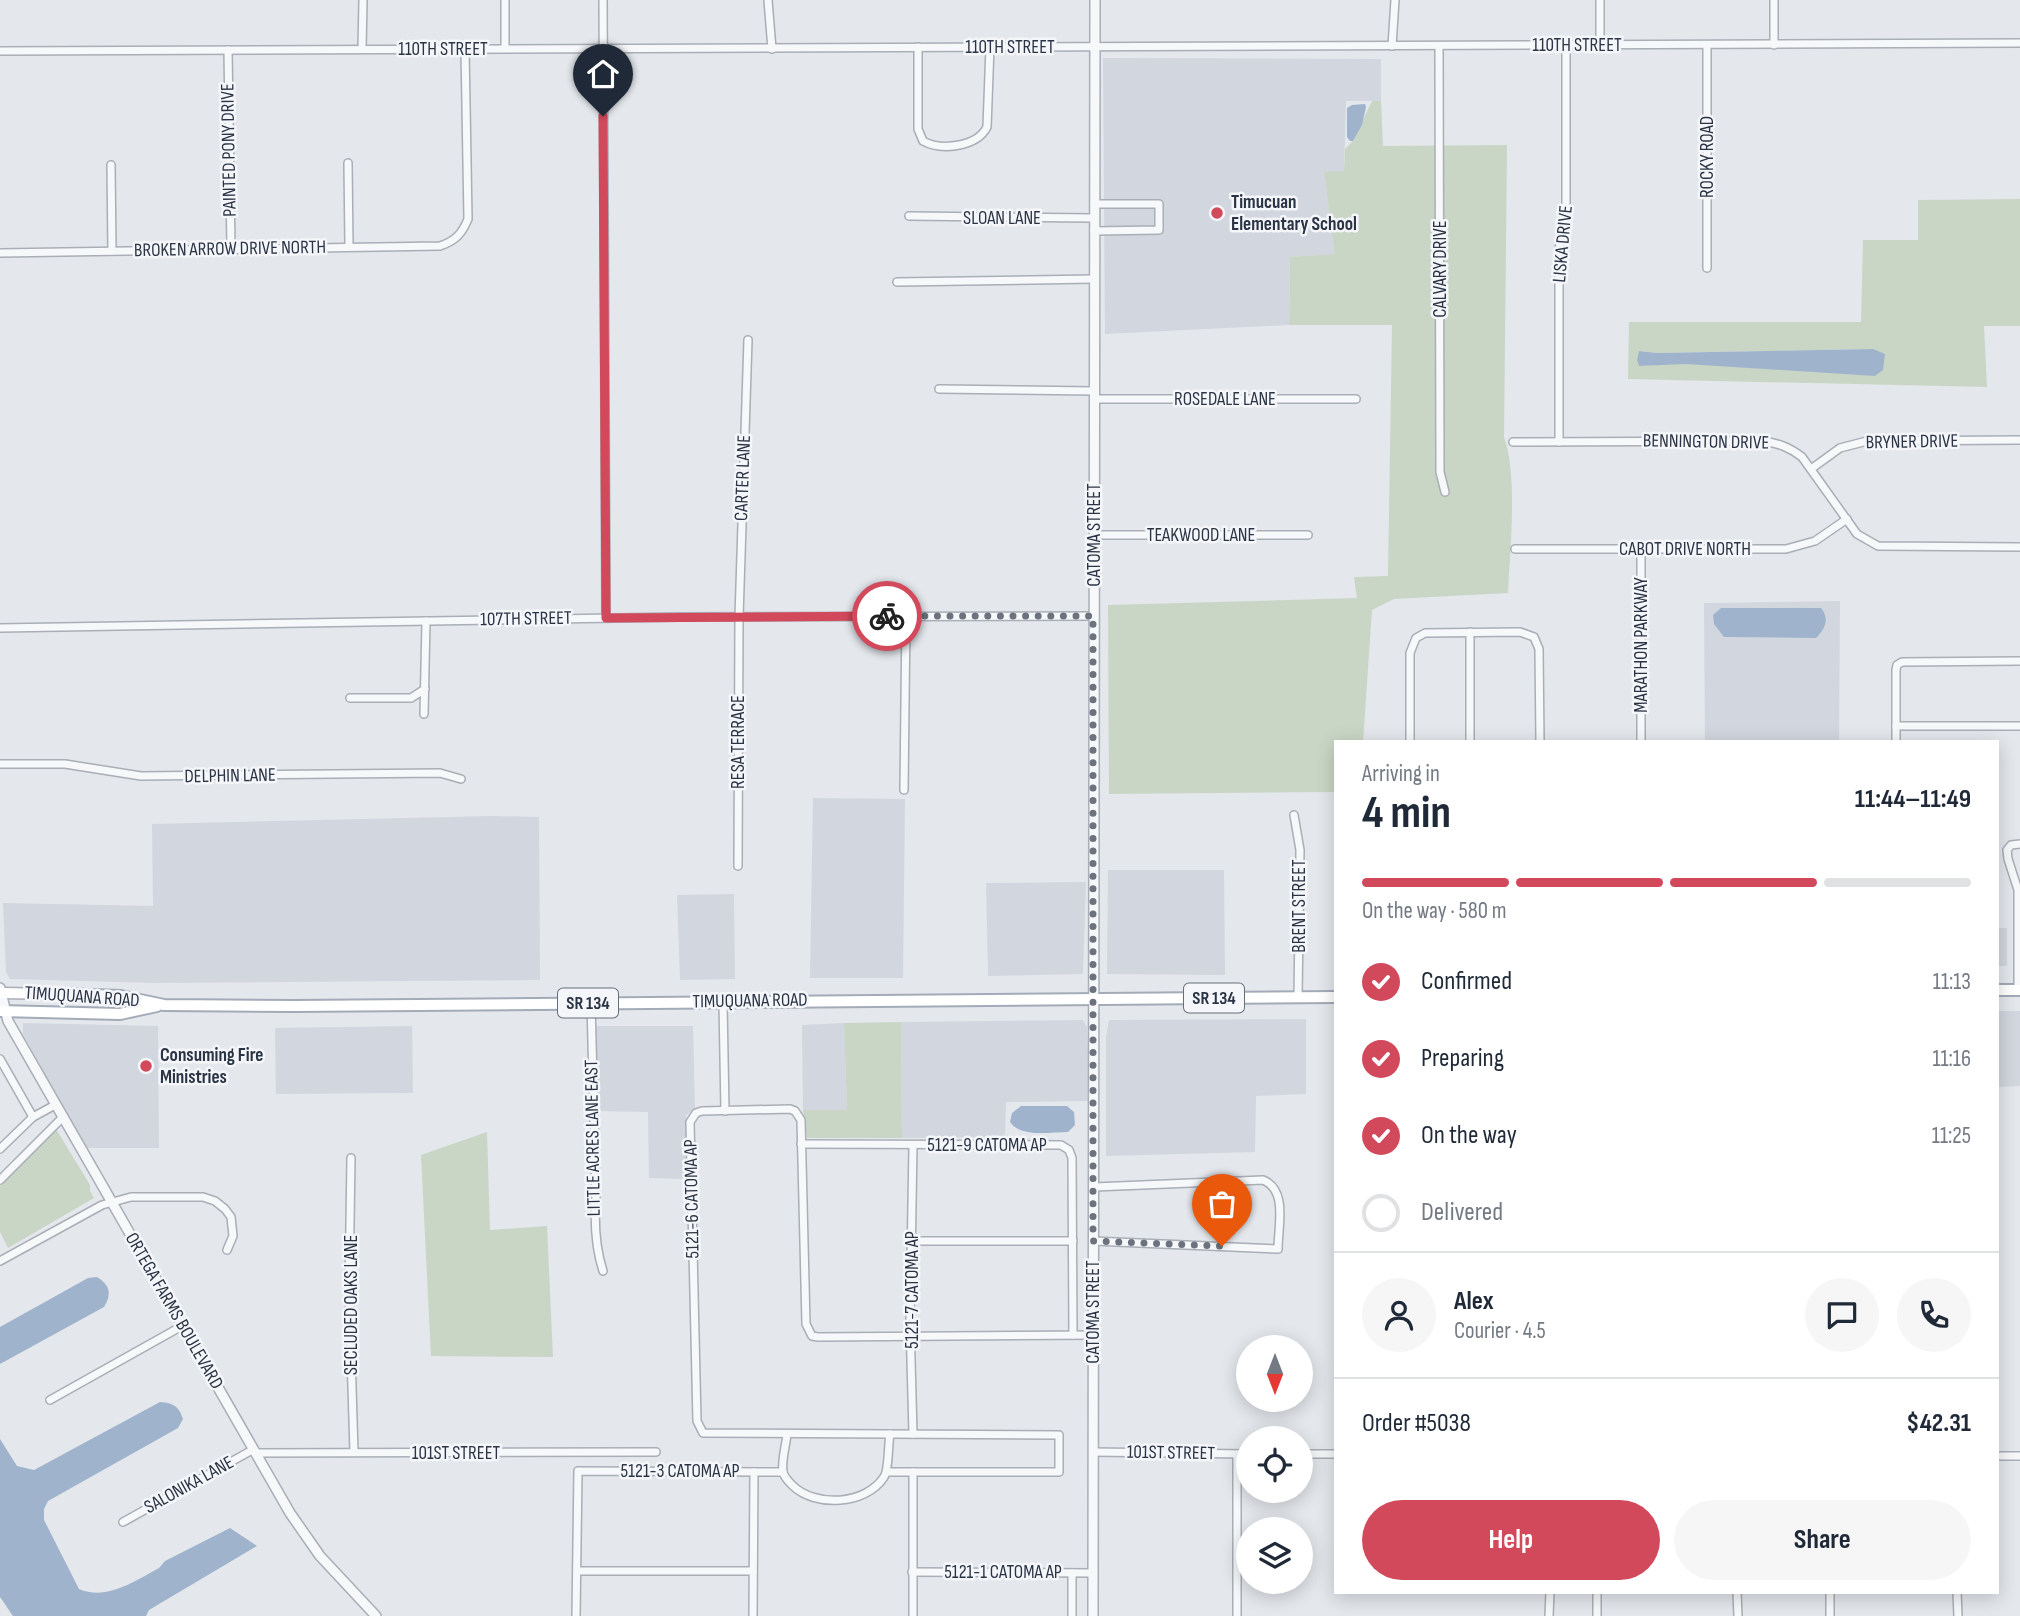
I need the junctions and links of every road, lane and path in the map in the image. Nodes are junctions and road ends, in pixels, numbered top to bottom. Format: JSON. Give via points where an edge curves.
{"nodes":[{"id":1,"x":363,"y":0,"type":"edge"},
{"id":2,"x":505,"y":0,"type":"edge"},
{"id":3,"x":603,"y":0,"type":"edge"},
{"id":4,"x":768,"y":0,"type":"edge"},
{"id":5,"x":1095,"y":0,"type":"edge"},
{"id":6,"x":1395,"y":0,"type":"edge"},
{"id":7,"x":1600,"y":0,"type":"edge"},
{"id":8,"x":1774,"y":0,"type":"edge"},
{"id":9,"x":2020,"y":43,"type":"edge"},
{"id":10,"x":1600,"y":45,"type":"junction"},
{"id":11,"x":1707,"y":45,"type":"junction"},
{"id":12,"x":1774,"y":45,"type":"junction"},
{"id":13,"x":1392,"y":46,"type":"junction"},
{"id":14,"x":1439,"y":46,"type":"junction"},
{"id":15,"x":1566,"y":46,"type":"junction"},
{"id":16,"x":918,"y":47,"type":"junction"},
{"id":17,"x":990,"y":47,"type":"junction"},
{"id":18,"x":1095,"y":47,"type":"junction"},
{"id":19,"x":505,"y":48,"type":"junction"},
{"id":20,"x":602,"y":48,"type":"junction"},
{"id":21,"x":362,"y":49,"type":"junction"},
{"id":22,"x":465,"y":49,"type":"junction"},
{"id":23,"x":772,"y":49,"type":"junction"},
{"id":24,"x":228,"y":50,"type":"junction"},
{"id":25,"x":0,"y":51,"type":"edge"},
{"id":26,"x":348,"y":163,"type":"dead end"},
{"id":27,"x":111,"y":165,"type":"dead end"},
{"id":28,"x":1094,"y":204,"type":"junction"},
{"id":29,"x":909,"y":216,"type":"dead end"},
{"id":30,"x":1094,"y":218,"type":"junction"},
{"id":31,"x":1094,"y":230,"type":"junction"},
{"id":32,"x":349,"y":247,"type":"junction"},
{"id":33,"x":231,"y":250,"type":"junction"},
{"id":34,"x":112,"y":251,"type":"junction"},
{"id":35,"x":0,"y":253,"type":"edge"},
{"id":36,"x":1707,"y":268,"type":"dead end"},
{"id":37,"x":1094,"y":279,"type":"junction"},
{"id":38,"x":897,"y":282,"type":"dead end"},
{"id":39,"x":748,"y":340,"type":"dead end"},
{"id":40,"x":939,"y":389,"type":"dead end"},
{"id":41,"x":1094,"y":395,"type":"junction"},
{"id":42,"x":1356,"y":399,"type":"dead end"},
{"id":43,"x":2020,"y":440,"type":"edge"},
{"id":44,"x":1513,"y":442,"type":"dead end"},
{"id":45,"x":1559,"y":442,"type":"junction"},
{"id":46,"x":1811,"y":469,"type":"junction"},
{"id":47,"x":1445,"y":492,"type":"dead end"},
{"id":48,"x":1847,"y":519,"type":"junction"},
{"id":49,"x":1308,"y":534,"type":"dead end"},
{"id":50,"x":1094,"y":535,"type":"junction"},
{"id":51,"x":2020,"y":547,"type":"edge"},
{"id":52,"x":1641,"y":548,"type":"junction"},
{"id":53,"x":1515,"y":549,"type":"dead end"},
{"id":54,"x":906,"y":616,"type":"junction"},
{"id":55,"x":1093,"y":616,"type":"junction"},
{"id":56,"x":739,"y":617,"type":"junction"},
{"id":57,"x":606,"y":618,"type":"junction"},
{"id":58,"x":426,"y":621,"type":"junction"},
{"id":59,"x":0,"y":628,"type":"edge"},
{"id":60,"x":1470,"y":632,"type":"junction"},
{"id":61,"x":2020,"y":661,"type":"edge"},
{"id":62,"x":425,"y":690,"type":"junction"},
{"id":63,"x":350,"y":698,"type":"dead end"},
{"id":64,"x":424,"y":714,"type":"dead end"},
{"id":65,"x":1896,"y":726,"type":"junction"},
{"id":66,"x":2020,"y":726,"type":"edge"},
{"id":67,"x":1410,"y":740,"type":"edge"},
{"id":68,"x":1470,"y":740,"type":"edge"},
{"id":69,"x":1540,"y":740,"type":"edge"},
{"id":70,"x":1641,"y":740,"type":"edge"},
{"id":71,"x":1896,"y":740,"type":"edge"},
{"id":72,"x":0,"y":764,"type":"edge"},
{"id":73,"x":461,"y":779,"type":"dead end"},
{"id":74,"x":904,"y":790,"type":"dead end"},
{"id":75,"x":1294,"y":815,"type":"dead end"},
{"id":76,"x":2020,"y":844,"type":"edge"},
{"id":77,"x":738,"y":866,"type":"dead end"},
{"id":78,"x":2019,"y":886,"type":"edge"},
{"id":79,"x":1999,"y":990,"type":"edge"},
{"id":80,"x":2019,"y":990,"type":"edge"},
{"id":81,"x":0,"y":991,"type":"edge"},
{"id":82,"x":59,"y":994,"type":"joint"},
{"id":83,"x":1334,"y":997,"type":"edge"},
{"id":84,"x":1298,"y":998,"type":"junction"},
{"id":85,"x":1093,"y":999,"type":"junction"},
{"id":86,"x":723,"y":1002,"type":"junction"},
{"id":87,"x":591,"y":1003,"type":"junction"},
{"id":88,"x":164,"y":1004,"type":"junction"},
{"id":89,"x":3,"y":1011,"type":"edge"},
{"id":90,"x":0,"y":1059,"type":"edge"},
{"id":91,"x":55,"y":1105,"type":"junction"},
{"id":92,"x":725,"y":1111,"type":"junction"},
{"id":93,"x":33,"y":1117,"type":"junction"},
{"id":94,"x":62,"y":1118,"type":"junction"},
{"id":95,"x":801,"y":1144,"type":"junction"},
{"id":96,"x":913,"y":1145,"type":"junction"},
{"id":97,"x":0,"y":1149,"type":"edge"},
{"id":98,"x":351,"y":1158,"type":"dead end"},
{"id":99,"x":0,"y":1180,"type":"edge"},
{"id":100,"x":1094,"y":1186,"type":"junction"},
{"id":101,"x":111,"y":1201,"type":"junction"},
{"id":102,"x":912,"y":1241,"type":"junction"},
{"id":103,"x":1073,"y":1241,"type":"junction"},
{"id":104,"x":1093,"y":1241,"type":"junction"},
{"id":105,"x":226,"y":1250,"type":"dead end"},
{"id":106,"x":0,"y":1261,"type":"edge"},
{"id":107,"x":603,"y":1271,"type":"dead end"},
{"id":108,"x":183,"y":1326,"type":"junction"},
{"id":109,"x":911,"y":1335,"type":"junction"},
{"id":110,"x":1073,"y":1335,"type":"junction"},
{"id":111,"x":1093,"y":1335,"type":"junction"},
{"id":112,"x":50,"y":1400,"type":"dead end"},
{"id":113,"x":787,"y":1434,"type":"junction"},
{"id":114,"x":890,"y":1434,"type":"junction"},
{"id":115,"x":913,"y":1434,"type":"junction"},
{"id":116,"x":255,"y":1451,"type":"junction"},
{"id":117,"x":354,"y":1452,"type":"junction"},
{"id":118,"x":656,"y":1452,"type":"dead end"},
{"id":119,"x":1093,"y":1452,"type":"junction"},
{"id":120,"x":1236,"y":1454,"type":"edge"},
{"id":121,"x":1313,"y":1454,"type":"edge"},
{"id":122,"x":1334,"y":1454,"type":"edge"},
{"id":123,"x":1999,"y":1456,"type":"edge"},
{"id":124,"x":2020,"y":1456,"type":"edge"},
{"id":125,"x":754,"y":1472,"type":"junction"},
{"id":126,"x":783,"y":1472,"type":"junction"},
{"id":127,"x":887,"y":1472,"type":"junction"},
{"id":128,"x":913,"y":1472,"type":"junction"},
{"id":129,"x":1237,"y":1503,"type":"edge"},
{"id":130,"x":123,"y":1522,"type":"dead end"},
{"id":131,"x":753,"y":1571,"type":"junction"},
{"id":132,"x":577,"y":1572,"type":"junction"},
{"id":133,"x":912,"y":1572,"type":"junction"},
{"id":134,"x":1072,"y":1573,"type":"junction"},
{"id":135,"x":1093,"y":1573,"type":"junction"},
{"id":136,"x":1550,"y":1594,"type":"edge"},
{"id":137,"x":1597,"y":1594,"type":"edge"},
{"id":138,"x":1737,"y":1594,"type":"edge"},
{"id":139,"x":1830,"y":1594,"type":"edge"},
{"id":140,"x":1958,"y":1594,"type":"edge"},
{"id":141,"x":376,"y":1616,"type":"edge"},
{"id":142,"x":576,"y":1616,"type":"edge"},
{"id":143,"x":753,"y":1616,"type":"edge"},
{"id":144,"x":913,"y":1616,"type":"edge"},
{"id":145,"x":1072,"y":1616,"type":"edge"},
{"id":146,"x":1093,"y":1616,"type":"edge"},
{"id":147,"x":1237,"y":1616,"type":"edge"},
{"id":148,"x":1549,"y":1616,"type":"edge"},
{"id":149,"x":1597,"y":1616,"type":"edge"},
{"id":150,"x":1738,"y":1616,"type":"edge"},
{"id":151,"x":1830,"y":1616,"type":"edge"},
{"id":152,"x":1958,"y":1616,"type":"edge"}],
"edges":[{"from":1,"to":21,"type":"street"},
{"from":2,"to":19,"type":"street"},
{"from":3,"to":20,"type":"street"},
{"from":4,"to":23,"type":"street"},
{"from":5,"to":18,"type":"street","name":"CATOMA STREET"},
{"from":6,"to":13,"type":"street"},
{"from":7,"to":10,"type":"street"},
{"from":8,"to":12,"type":"street"},
{"from":9,"to":12,"type":"street","name":"110TH STREET"},
{"from":10,"to":11,"type":"street","name":"110TH STREET"},
{"from":10,"to":15,"type":"street","name":"110TH STREET"},
{"from":11,"to":12,"type":"street","name":"110TH STREET"},
{"from":11,"to":36,"type":"street","name":"ROCKY ROAD"},
{"from":13,"to":14,"type":"street","name":"110TH STREET"},
{"from":13,"to":18,"type":"street","name":"110TH STREET"},
{"from":14,"to":15,"type":"street","name":"110TH STREET"},
{"from":14,"to":47,"type":"street","name":"CALVARY DRIVE","via":[[1440,472]]},
{"from":15,"to":45,"type":"street","name":"LISKA DRIVE"},
{"from":16,"to":17,"type":"street","name":"110TH STREET"},
{"from":16,"to":17,"type":"street","via":[[918,129],[923,141],[938,146],[983,135]]},
{"from":16,"to":23,"type":"street","name":"110TH STREET"},
{"from":17,"to":18,"type":"street","name":"110TH STREET"},
{"from":18,"to":28,"type":"street","name":"CATOMA STREET"},
{"from":19,"to":20,"type":"street","name":"110TH STREET"},
{"from":19,"to":22,"type":"street","name":"110TH STREET"},
{"from":20,"to":23,"type":"street","name":"110TH STREET"},
{"from":20,"to":57,"type":"street"},
{"from":21,"to":22,"type":"street","name":"110TH STREET"},
{"from":21,"to":24,"type":"street","name":"110TH STREET"},
{"from":22,"to":32,"type":"street","name":"BROKEN ARROW DRIVE NORTH","via":[[468,211],[464,228],[458,237],[440,246]]},
{"from":24,"to":25,"type":"street","name":"110TH STREET"},
{"from":24,"to":33,"type":"street","name":"PAINTED PONY DRIVE"},
{"from":26,"to":32,"type":"street"},
{"from":27,"to":34,"type":"street"},
{"from":28,"to":30,"type":"street","name":"CATOMA STREET"},
{"from":28,"to":31,"type":"street","via":[[1159,204],[1159,230]]},
{"from":29,"to":30,"type":"street","name":"SLOAN LANE"},
{"from":30,"to":31,"type":"street","name":"CATOMA STREET"},
{"from":31,"to":37,"type":"street","name":"CATOMA STREET"},
{"from":32,"to":33,"type":"street","name":"BROKEN ARROW DRIVE NORTH"},
{"from":33,"to":34,"type":"street","name":"BROKEN ARROW DRIVE NORTH"},
{"from":34,"to":35,"type":"street","name":"BROKEN ARROW DRIVE NORTH"},
{"from":37,"to":38,"type":"street"},
{"from":37,"to":41,"type":"street","name":"CATOMA STREET"},
{"from":39,"to":56,"type":"street","name":"CARTER LANE"},
{"from":40,"to":41,"type":"street","name":"ROSEDALE LANE"},
{"from":41,"to":42,"type":"street","name":"ROSEDALE LANE"},
{"from":41,"to":50,"type":"street","name":"CATOMA STREET"},
{"from":43,"to":46,"type":"street","name":"BRYNER DRIVE","via":[[1867,441],[1840,448]]},
{"from":44,"to":45,"type":"street","name":"BENNINGTON DRIVE"},
{"from":45,"to":46,"type":"street","name":"BENNINGTON DRIVE","via":[[1762,441],[1792,449]]},
{"from":46,"to":48,"type":"street","name":"BENNINGTON DRIVE"},
{"from":48,"to":51,"type":"street","name":"BENNINGTON DRIVE","via":[[1857,534],[1878,546]]},
{"from":48,"to":52,"type":"street","name":"CABOT DRIVE NORTH","via":[[1815,541],[1786,549]]},
{"from":49,"to":50,"type":"street","name":"TEAKWOOD LANE"},
{"from":50,"to":55,"type":"street","name":"CATOMA STREET"},
{"from":52,"to":53,"type":"street","name":"CABOT DRIVE NORTH"},
{"from":52,"to":70,"type":"street","name":"MARATHON PARKWAY"},
{"from":54,"to":55,"type":"street","name":"107TH STREET"},
{"from":54,"to":56,"type":"street","name":"107TH STREET"},
{"from":54,"to":74,"type":"street"},
{"from":55,"to":85,"type":"street","name":"CATOMA STREET"},
{"from":56,"to":57,"type":"street","name":"107TH STREET"},
{"from":56,"to":77,"type":"street","name":"RESA TERRACE"},
{"from":57,"to":58,"type":"street","name":"107TH STREET"},
{"from":58,"to":59,"type":"street","name":"107TH STREET"},
{"from":58,"to":62,"type":"street"},
{"from":60,"to":67,"type":"street","via":[[1425,633],[1416,638],[1412,646]]},
{"from":60,"to":68,"type":"street"},
{"from":60,"to":69,"type":"street","via":[[1520,632],[1534,637],[1539,649]]},
{"from":61,"to":65,"type":"street","via":[[1902,662],[1896,670]]},
{"from":62,"to":63,"type":"street","via":[[411,698]]},
{"from":62,"to":64,"type":"street"},
{"from":65,"to":66,"type":"street"},
{"from":65,"to":71,"type":"street"},
{"from":72,"to":73,"type":"street","name":"DELPHIN LANE","via":[[65,764],[141,776],[440,773]]},
{"from":75,"to":84,"type":"street","name":"BRENT STREET","via":[[1300,850]]},
{"from":76,"to":78,"type":"street","via":[[2007,850]]},
{"from":78,"to":80,"type":"street"},
{"from":79,"to":80,"type":"main road"},
{"from":81,"to":82,"type":"main road","name":"TIMUQUANA ROAD","number":"SR 134"},
{"from":81,"to":89,"type":"street","name":"ORTEGA FARMS BOULEVARD"},
{"from":82,"to":88,"type":"main road","name":"TIMUQUANA ROAD","number":"SR 134","via":[[121,996]]},
{"from":83,"to":84,"type":"main road","name":"TIMUQUANA ROAD","number":"SR 134"},
{"from":84,"to":85,"type":"main road","name":"TIMUQUANA ROAD","number":"SR 134"},
{"from":85,"to":86,"type":"main road","name":"TIMUQUANA ROAD","number":"SR 134"},
{"from":85,"to":100,"type":"street","name":"CATOMA STREET"},
{"from":86,"to":87,"type":"main road","name":"TIMUQUANA ROAD","number":"SR 134"},
{"from":86,"to":92,"type":"street"},
{"from":87,"to":88,"type":"main road","name":"TIMUQUANA ROAD","number":"SR 134"},
{"from":87,"to":107,"type":"street","name":"LITTLE ACRES LANE EAST","via":[[594,1222]]},
{"from":88,"to":89,"type":"main road","name":"TIMUQUANA ROAD","number":"SR 134","via":[[120,1014]]},
{"from":89,"to":91,"type":"street","name":"ORTEGA FARMS BOULEVARD"},
{"from":90,"to":93,"type":"street"},
{"from":91,"to":93,"type":"street"},
{"from":91,"to":94,"type":"street","name":"ORTEGA FARMS BOULEVARD"},
{"from":92,"to":95,"type":"street","name":"5121-6 CATOMA AP","via":[[795,1111],[801,1120]]},
{"from":92,"to":113,"type":"street","name":"5121-6 CATOMA AP","via":[[702,1111],[690,1122],[697,1421],[703,1433],[709,1434]]},
{"from":93,"to":97,"type":"street"},
{"from":94,"to":99,"type":"street"},
{"from":94,"to":101,"type":"street","name":"ORTEGA FARMS BOULEVARD"},
{"from":95,"to":96,"type":"street","name":"5121-9 CATOMA AP"},
{"from":95,"to":109,"type":"street","name":"5121-6 CATOMA AP","via":[[808,1331],[818,1337]]},
{"from":96,"to":102,"type":"street","name":"5121-7 CATOMA AP"},
{"from":96,"to":103,"type":"street","name":"5121-9 CATOMA AP","via":[[1061,1145],[1072,1158]]},
{"from":98,"to":117,"type":"street","name":"SECLUDED OAKS LANE"},
{"from":100,"to":104,"type":"street","name":"CATOMA STREET"},
{"from":100,"to":104,"type":"street","via":[[1262,1180],[1272,1184],[1279,1196],[1278,1249]]},
{"from":101,"to":105,"type":"street","via":[[131,1197],[215,1201],[231,1217],[233,1236]]},
{"from":101,"to":106,"type":"street"},
{"from":101,"to":108,"type":"street","name":"ORTEGA FARMS BOULEVARD"},
{"from":102,"to":103,"type":"street"},
{"from":102,"to":109,"type":"street","name":"5121-7 CATOMA AP"},
{"from":103,"to":110,"type":"street","name":"5121-9 CATOMA AP"},
{"from":104,"to":111,"type":"street","name":"CATOMA STREET"},
{"from":108,"to":112,"type":"street"},
{"from":108,"to":116,"type":"street","name":"ORTEGA FARMS BOULEVARD"},
{"from":109,"to":110,"type":"street","name":"5121-6 CATOMA AP"},
{"from":109,"to":115,"type":"street","name":"5121-7 CATOMA AP"},
{"from":110,"to":111,"type":"street","name":"5121-6 CATOMA AP"},
{"from":111,"to":119,"type":"street","name":"CATOMA STREET"},
{"from":113,"to":114,"type":"street","name":"5121-6 CATOMA AP"},
{"from":113,"to":126,"type":"street"},
{"from":114,"to":115,"type":"street","name":"5121-6 CATOMA AP"},
{"from":114,"to":127,"type":"street"},
{"from":115,"to":128,"type":"street","name":"5121-6 CATOMA AP","via":[[1059,1435],[1059,1472]]},
{"from":116,"to":117,"type":"street","name":"101ST STREET"},
{"from":116,"to":130,"type":"street","name":"SALONIKA LANE"},
{"from":116,"to":141,"type":"street","name":"ORTEGA FARMS BOULEVARD","via":[[312,1545]]},
{"from":117,"to":118,"type":"street","name":"101ST STREET"},
{"from":119,"to":120,"type":"street","name":"101ST STREET"},
{"from":119,"to":135,"type":"street","name":"CATOMA STREET"},
{"from":121,"to":122,"type":"street"},
{"from":123,"to":124,"type":"street"},
{"from":125,"to":126,"type":"street","name":"5121-3 CATOMA AP"},
{"from":125,"to":131,"type":"street"},
{"from":125,"to":132,"type":"street","name":"5121-3 CATOMA AP","via":[[578,1471]]},
{"from":126,"to":127,"type":"street","via":[[797,1490],[834,1500],[866,1493]]},
{"from":127,"to":128,"type":"street"},
{"from":128,"to":133,"type":"street"},
{"from":129,"to":147,"type":"street"},
{"from":131,"to":132,"type":"street"},
{"from":131,"to":143,"type":"street"},
{"from":132,"to":142,"type":"street"},
{"from":133,"to":134,"type":"street","name":"5121-1 CATOMA AP"},
{"from":133,"to":144,"type":"street"},
{"from":134,"to":135,"type":"street","name":"5121-1 CATOMA AP"},
{"from":134,"to":145,"type":"street"},
{"from":135,"to":146,"type":"street","name":"CATOMA STREET"},
{"from":136,"to":148,"type":"street"},
{"from":137,"to":149,"type":"street"},
{"from":138,"to":150,"type":"street"},
{"from":139,"to":151,"type":"street"},
{"from":140,"to":152,"type":"street"}]}
